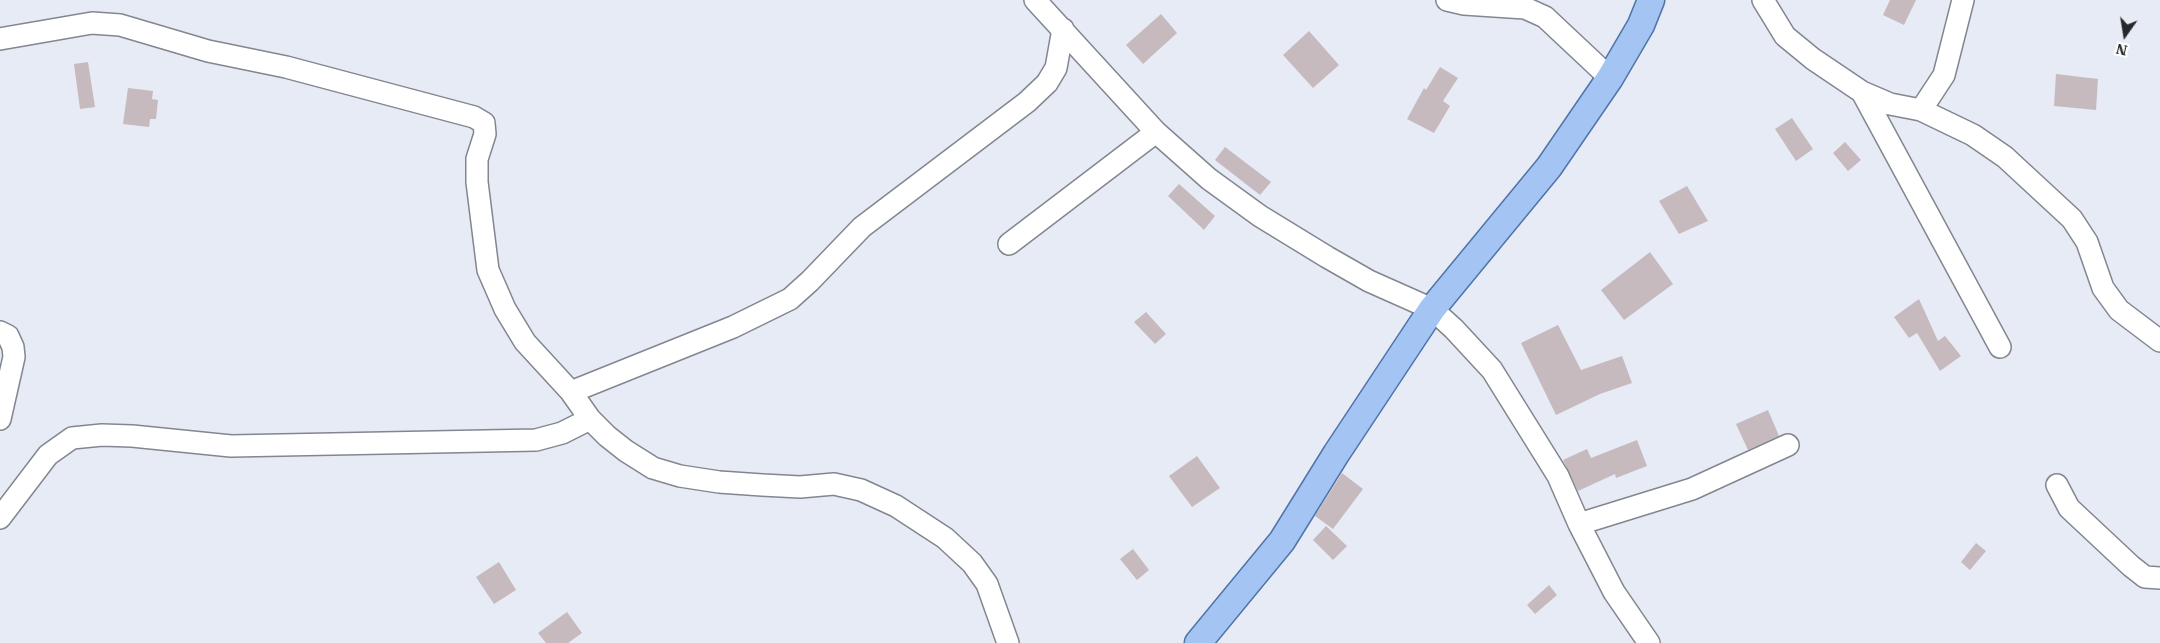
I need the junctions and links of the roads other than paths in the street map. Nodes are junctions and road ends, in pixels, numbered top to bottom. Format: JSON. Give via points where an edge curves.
{"nodes":[{"id":1,"x":1035,"y":0,"type":"edge"},
{"id":2,"x":1447,"y":0,"type":"edge"},
{"id":3,"x":1651,"y":0,"type":"edge"},
{"id":4,"x":1763,"y":0,"type":"edge"},
{"id":5,"x":1963,"y":0,"type":"edge"},
{"id":6,"x":1063,"y":29,"type":"junction"},
{"id":7,"x":0,"y":39,"type":"edge"},
{"id":8,"x":1610,"y":78,"type":"junction"},
{"id":9,"x":1862,"y":92,"type":"junction"},
{"id":10,"x":1921,"y":110,"type":"junction"},
{"id":11,"x":1156,"y":132,"type":"junction"},
{"id":12,"x":1009,"y":244,"type":"dead end"},
{"id":13,"x":1432,"y":309,"type":"junction"},
{"id":14,"x":0,"y":332,"type":"edge"},
{"id":15,"x":2160,"y":341,"type":"edge"},
{"id":16,"x":2000,"y":347,"type":"dead end"},
{"id":17,"x":571,"y":392,"type":"junction"},
{"id":18,"x":590,"y":418,"type":"junction"},
{"id":19,"x":0,"y":419,"type":"edge"},
{"id":20,"x":1788,"y":445,"type":"dead end"},
{"id":21,"x":2057,"y":485,"type":"dead end"},
{"id":22,"x":0,"y":518,"type":"edge"},
{"id":23,"x":1579,"y":524,"type":"junction"},
{"id":24,"x":2160,"y":578,"type":"edge"},
{"id":25,"x":1008,"y":643,"type":"edge"},
{"id":26,"x":1198,"y":643,"type":"edge"},
{"id":27,"x":1649,"y":643,"type":"edge"}],
"edges":[{"from":1,"to":6,"type":"street"},
{"from":2,"to":8,"type":"street","via":[[1525,8],[1545,17]]},
{"from":3,"to":8,"type":"main road","via":[[1641,25]]},
{"from":4,"to":9,"type":"street","via":[[1786,36]]},
{"from":5,"to":10,"type":"street","via":[[1944,75]]},
{"from":6,"to":11,"type":"street"},
{"from":6,"to":17,"type":"street","via":[[1056,68],[1047,83],[862,227],[790,299],[733,327]]},
{"from":7,"to":17,"type":"street","via":[[92,23],[120,25],[208,51],[286,67],[474,117],[484,123],[485,134],[477,159],[477,182],[488,270],[505,309],[525,342]]},
{"from":8,"to":13,"type":"main road","via":[[1549,167]]},
{"from":9,"to":10,"type":"street","via":[[1890,104]]},
{"from":9,"to":16,"type":"street"},
{"from":10,"to":15,"type":"street","via":[[1974,134],[2005,157],[2072,219],[2087,242],[2103,288],[2119,310]]},
{"from":11,"to":12,"type":"street"},
{"from":11,"to":13,"type":"street","via":[[1209,179],[1260,216],[1369,281]]},
{"from":13,"to":23,"type":"street","via":[[1492,370],[1558,476]]},
{"from":13,"to":26,"type":"main road","via":[[1282,541]]},
{"from":14,"to":19,"type":"street","via":[[8,336],[14,357]]},
{"from":17,"to":18,"type":"street"},
{"from":18,"to":22,"type":"street","via":[[562,433],[536,440],[231,446],[132,436],[72,438],[48,455]]},
{"from":18,"to":25,"type":"street","via":[[626,451],[653,468],[680,476],[762,486],[834,484],[861,490],[896,506],[945,538],[972,563],[988,584]]},
{"from":20,"to":23,"type":"street","via":[[1692,489]]},
{"from":21,"to":24,"type":"street","via":[[2069,508],[2131,566],[2145,576]]},
{"from":23,"to":27,"type":"street","via":[[1614,592]]}]}
